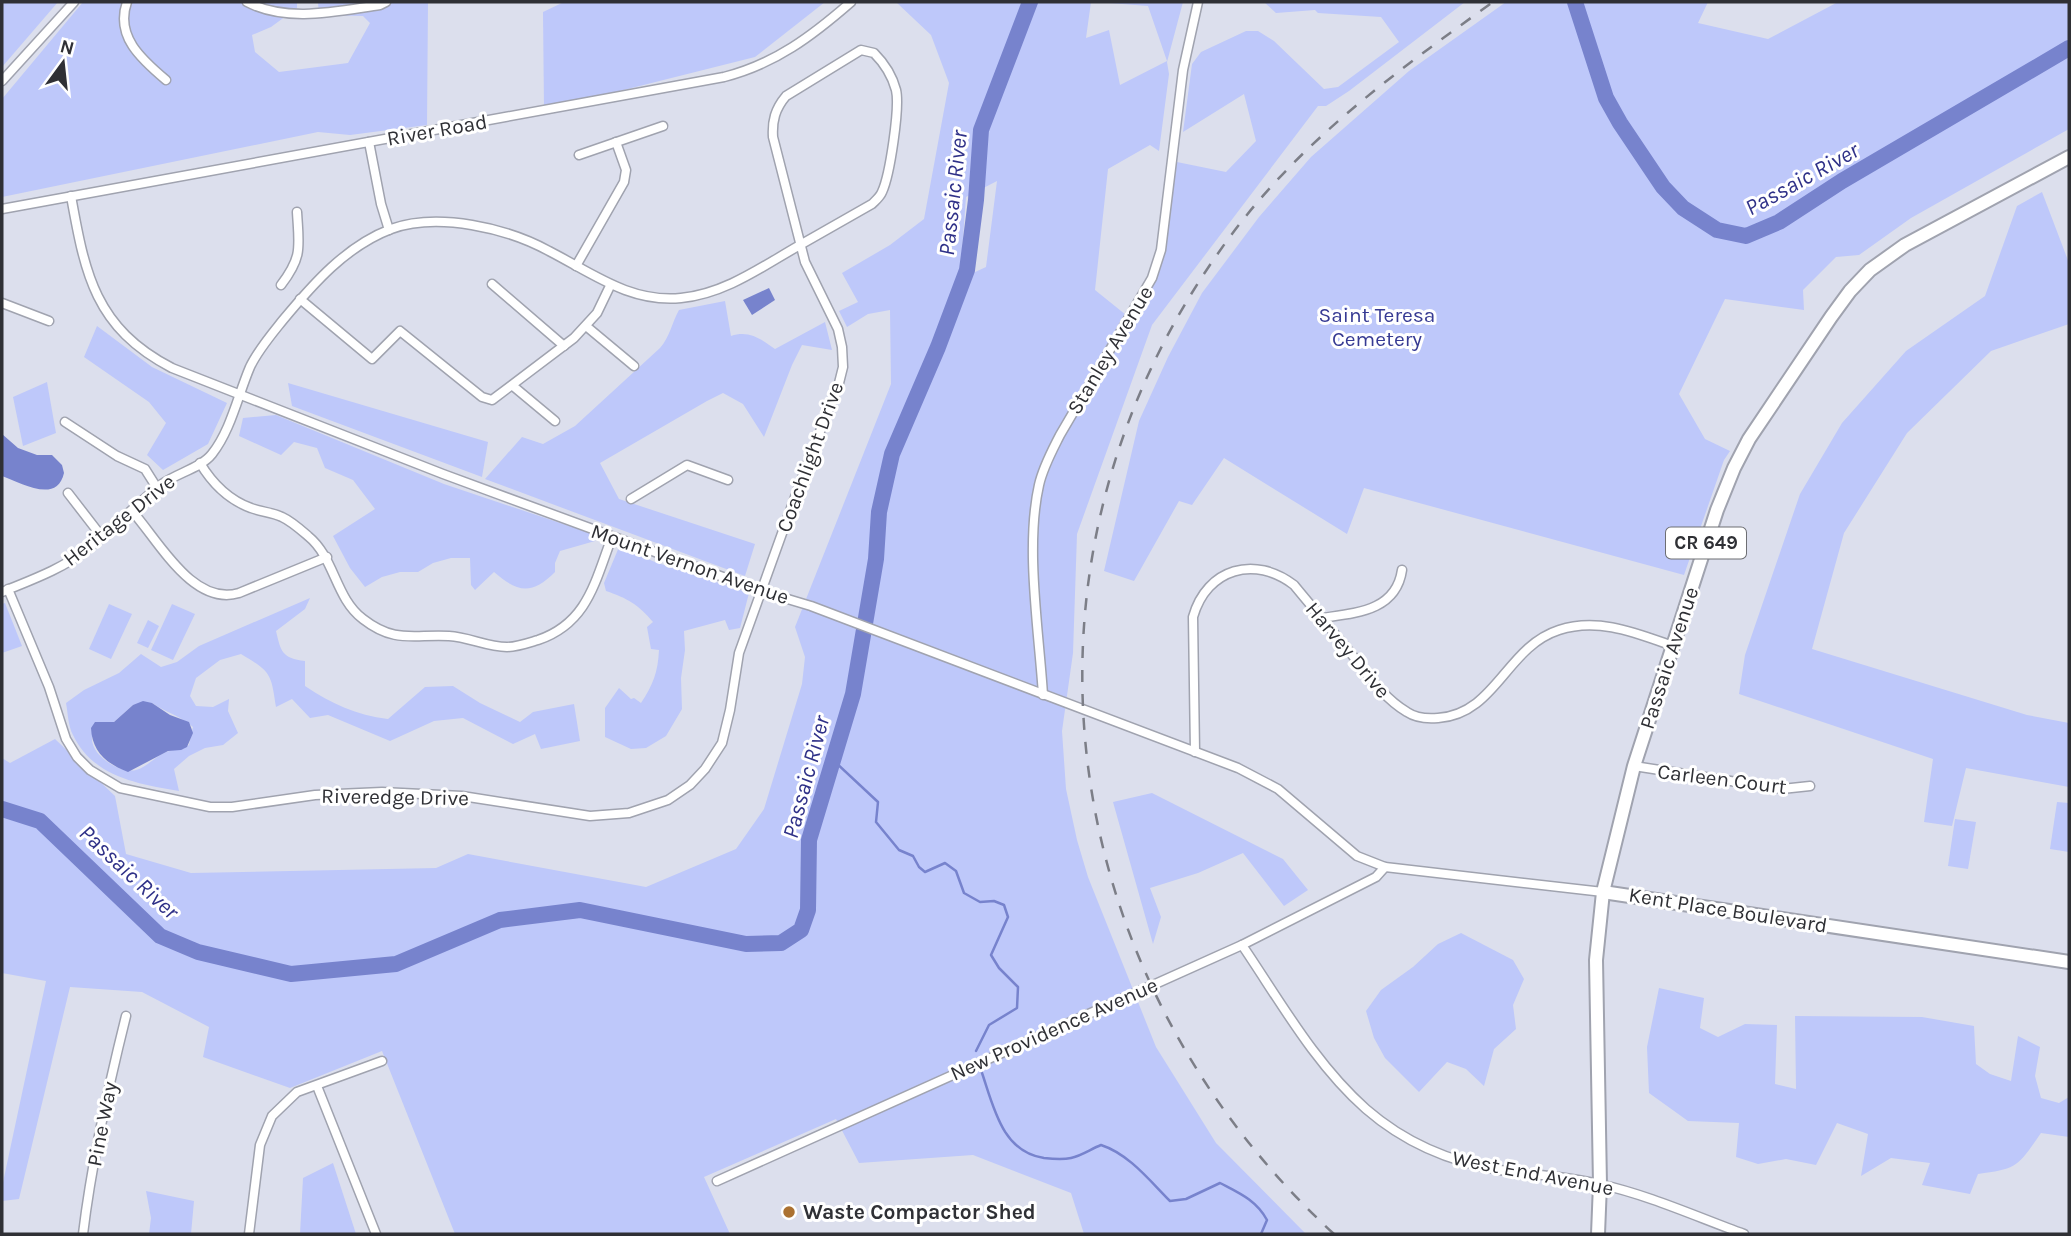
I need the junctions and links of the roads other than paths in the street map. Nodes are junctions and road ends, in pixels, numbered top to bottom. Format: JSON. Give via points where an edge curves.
{"nodes":[{"id":1,"x":74,"y":2,"type":"edge"},
{"id":2,"x":127,"y":2,"type":"edge"},
{"id":3,"x":247,"y":2,"type":"edge"},
{"id":4,"x":386,"y":2,"type":"edge"},
{"id":5,"x":851,"y":2,"type":"edge"},
{"id":6,"x":1198,"y":2,"type":"edge"},
{"id":7,"x":166,"y":80,"type":"dead end"},
{"id":8,"x":2,"y":81,"type":"edge"},
{"id":9,"x":663,"y":126,"type":"dead end"},
{"id":10,"x":369,"y":142,"type":"junction"},
{"id":11,"x":616,"y":142,"type":"junction"},
{"id":12,"x":579,"y":155,"type":"dead end"},
{"id":13,"x":2069,"y":157,"type":"edge"},
{"id":14,"x":71,"y":196,"type":"junction"},
{"id":15,"x":2,"y":209,"type":"edge"},
{"id":16,"x":298,"y":212,"type":"dead end"},
{"id":17,"x":389,"y":230,"type":"junction"},
{"id":18,"x":800,"y":245,"type":"junction"},
{"id":19,"x":576,"y":266,"type":"junction"},
{"id":20,"x":492,"y":284,"type":"dead end"},
{"id":21,"x":281,"y":285,"type":"dead end"},
{"id":22,"x":610,"y":286,"type":"junction"},
{"id":23,"x":300,"y":299,"type":"junction"},
{"id":24,"x":2,"y":303,"type":"edge"},
{"id":25,"x":49,"y":321,"type":"dead end"},
{"id":26,"x":586,"y":326,"type":"junction"},
{"id":27,"x":565,"y":346,"type":"junction"},
{"id":28,"x":634,"y":366,"type":"dead end"},
{"id":29,"x":513,"y":386,"type":"junction"},
{"id":30,"x":239,"y":394,"type":"junction"},
{"id":31,"x":555,"y":421,"type":"dead end"},
{"id":32,"x":65,"y":422,"type":"dead end"},
{"id":33,"x":200,"y":463,"type":"junction"},
{"id":34,"x":728,"y":481,"type":"dead end"},
{"id":35,"x":157,"y":488,"type":"junction"},
{"id":36,"x":68,"y":493,"type":"dead end"},
{"id":37,"x":631,"y":499,"type":"dead end"},
{"id":38,"x":132,"y":511,"type":"junction"},
{"id":39,"x":102,"y":537,"type":"junction"},
{"id":40,"x":612,"y":537,"type":"junction"},
{"id":41,"x":327,"y":557,"type":"junction"},
{"id":42,"x":1402,"y":570,"type":"dead end"},
{"id":43,"x":5,"y":591,"type":"edge"},
{"id":44,"x":761,"y":591,"type":"junction"},
{"id":45,"x":1322,"y":618,"type":"junction"},
{"id":46,"x":1673,"y":646,"type":"junction"},
{"id":47,"x":1043,"y":695,"type":"junction"},
{"id":48,"x":1195,"y":752,"type":"junction"},
{"id":49,"x":1634,"y":766,"type":"junction"},
{"id":50,"x":1810,"y":786,"type":"dead end"},
{"id":51,"x":1385,"y":867,"type":"junction"},
{"id":52,"x":1603,"y":892,"type":"junction"},
{"id":53,"x":1242,"y":945,"type":"junction"},
{"id":54,"x":2069,"y":962,"type":"edge"},
{"id":55,"x":126,"y":1016,"type":"dead end"},
{"id":56,"x":382,"y":1061,"type":"dead end"},
{"id":57,"x":317,"y":1086,"type":"junction"},
{"id":58,"x":717,"y":1181,"type":"dead end"},
{"id":59,"x":1600,"y":1184,"type":"junction"},
{"id":60,"x":83,"y":1234,"type":"edge"},
{"id":61,"x":249,"y":1234,"type":"edge"},
{"id":62,"x":376,"y":1234,"type":"edge"},
{"id":63,"x":1598,"y":1234,"type":"edge"},
{"id":64,"x":1745,"y":1234,"type":"edge"}],
"edges":[{"from":1,"to":8,"type":"street"},
{"from":2,"to":7,"type":"street","via":[[124,33],[141,59]]},
{"from":3,"to":4,"type":"street","via":[[279,13],[301,14]]},
{"from":5,"to":10,"type":"street","name":"River Road","via":[[792,49],[740,73]]},
{"from":6,"to":47,"type":"street","name":"Stanley Avenue","via":[[1183,70],[1161,250],[1152,278],[1060,435],[1039,484],[1033,562]]},
{"from":9,"to":11,"type":"street"},
{"from":10,"to":14,"type":"street","name":"River Road"},
{"from":10,"to":17,"type":"street"},
{"from":11,"to":12,"type":"street"},
{"from":11,"to":19,"type":"street","via":[[624,182]]},
{"from":13,"to":46,"type":"main road","name":"Passaic Avenue","number":"CR 649","via":[[1905,246],[1870,270],[1850,291],[1741,453],[1717,510]]},
{"from":14,"to":15,"type":"street","name":"River Road"},
{"from":14,"to":30,"type":"street","name":"Mount Vernon Avenue","via":[[88,276],[113,320],[162,363]]},
{"from":16,"to":21,"type":"street","via":[[299,253]]},
{"from":17,"to":19,"type":"street","name":"Heritage Drive","via":[[423,222],[473,226],[528,241]]},
{"from":17,"to":23,"type":"street","name":"Heritage Drive","via":[[338,261]]},
{"from":18,"to":18,"type":"street","name":"Coachlight Drive","via":[[872,204],[884,190],[897,94],[881,60],[866,50],[853,53],[790,92],[777,108],[773,137]]},
{"from":18,"to":22,"type":"street","name":"Heritage Drive","via":[[723,288],[699,295],[660,299]]},
{"from":18,"to":44,"type":"street","name":"Coachlight Drive","via":[[838,329],[842,367]]},
{"from":19,"to":22,"type":"street","name":"Heritage Drive"},
{"from":20,"to":27,"type":"street"},
{"from":22,"to":26,"type":"street"},
{"from":23,"to":29,"type":"street","via":[[372,359],[400,331],[482,397],[496,398]]},
{"from":23,"to":30,"type":"street","name":"Heritage Drive","via":[[255,357]]},
{"from":24,"to":25,"type":"street"},
{"from":26,"to":27,"type":"street"},
{"from":26,"to":28,"type":"street"},
{"from":27,"to":29,"type":"street"},
{"from":29,"to":31,"type":"street"},
{"from":30,"to":33,"type":"street","name":"Heritage Drive","via":[[218,445]]},
{"from":30,"to":40,"type":"street","name":"Mount Vernon Avenue"},
{"from":32,"to":35,"type":"street","via":[[145,469]]},
{"from":33,"to":35,"type":"street","name":"Heritage Drive"},
{"from":33,"to":41,"type":"street","via":[[217,486],[250,508],[282,517]]},
{"from":34,"to":37,"type":"street","via":[[687,466]]},
{"from":35,"to":38,"type":"street","name":"Heritage Drive"},
{"from":36,"to":39,"type":"street"},
{"from":38,"to":39,"type":"street","name":"Heritage Drive"},
{"from":38,"to":41,"type":"street","via":[[184,574],[213,594],[232,595]]},
{"from":39,"to":43,"type":"street","name":"Heritage Drive","via":[[60,567]]},
{"from":40,"to":41,"type":"street","via":[[579,613],[545,637],[506,647],[461,637],[408,638],[385,631],[351,606]]},
{"from":40,"to":44,"type":"street","name":"Mount Vernon Avenue"},
{"from":42,"to":45,"type":"street","via":[[1396,590],[1382,603]]},
{"from":43,"to":44,"type":"street","name":"Riveredge Drive","via":[[49,687],[66,739],[90,770],[120,788],[210,807],[382,792],[462,796],[604,817],[668,800],[705,769],[726,732],[739,653]]},
{"from":44,"to":47,"type":"street","name":"Mount Vernon Avenue"},
{"from":45,"to":46,"type":"street","name":"Harvey Drive","via":[[1389,699],[1411,715],[1426,718],[1456,715],[1477,704],[1525,649],[1559,629],[1605,625]]},
{"from":45,"to":48,"type":"street","name":"Harvey Drive","via":[[1293,585],[1267,570],[1230,572],[1205,591],[1193,617]]},
{"from":46,"to":49,"type":"main road","name":"Passaic Avenue","number":"CR 649"},
{"from":47,"to":48,"type":"street","name":"Mount Vernon Avenue"},
{"from":48,"to":51,"type":"street","name":"Mount Vernon Avenue","via":[[1278,789],[1357,856]]},
{"from":49,"to":50,"type":"street","name":"Carleen Court","via":[[1782,789]]},
{"from":49,"to":52,"type":"main road","name":"Passaic Avenue","number":"CR 649"},
{"from":51,"to":52,"type":"street","name":"Kent Place Boulevard"},
{"from":51,"to":53,"type":"street","name":"New Providence Avenue","via":[[1376,877]]},
{"from":52,"to":54,"type":"main road","name":"Kent Place Boulevard"},
{"from":52,"to":59,"type":"main road","name":"Passaic Avenue","number":"CR 649","via":[[1596,960]]},
{"from":53,"to":58,"type":"street","name":"New Providence Avenue"},
{"from":53,"to":59,"type":"street","name":"West End Avenue","via":[[1325,1066],[1392,1128],[1446,1157],[1471,1164]]},
{"from":55,"to":60,"type":"street","name":"Pine Way","via":[[108,1087]]},
{"from":56,"to":57,"type":"street"},
{"from":57,"to":61,"type":"street","via":[[297,1093],[279,1107],[265,1128]]},
{"from":57,"to":62,"type":"street"},
{"from":59,"to":63,"type":"main road","name":"Passaic Avenue","number":"CR 649"},
{"from":59,"to":64,"type":"street","name":"West End Avenue"}]}
